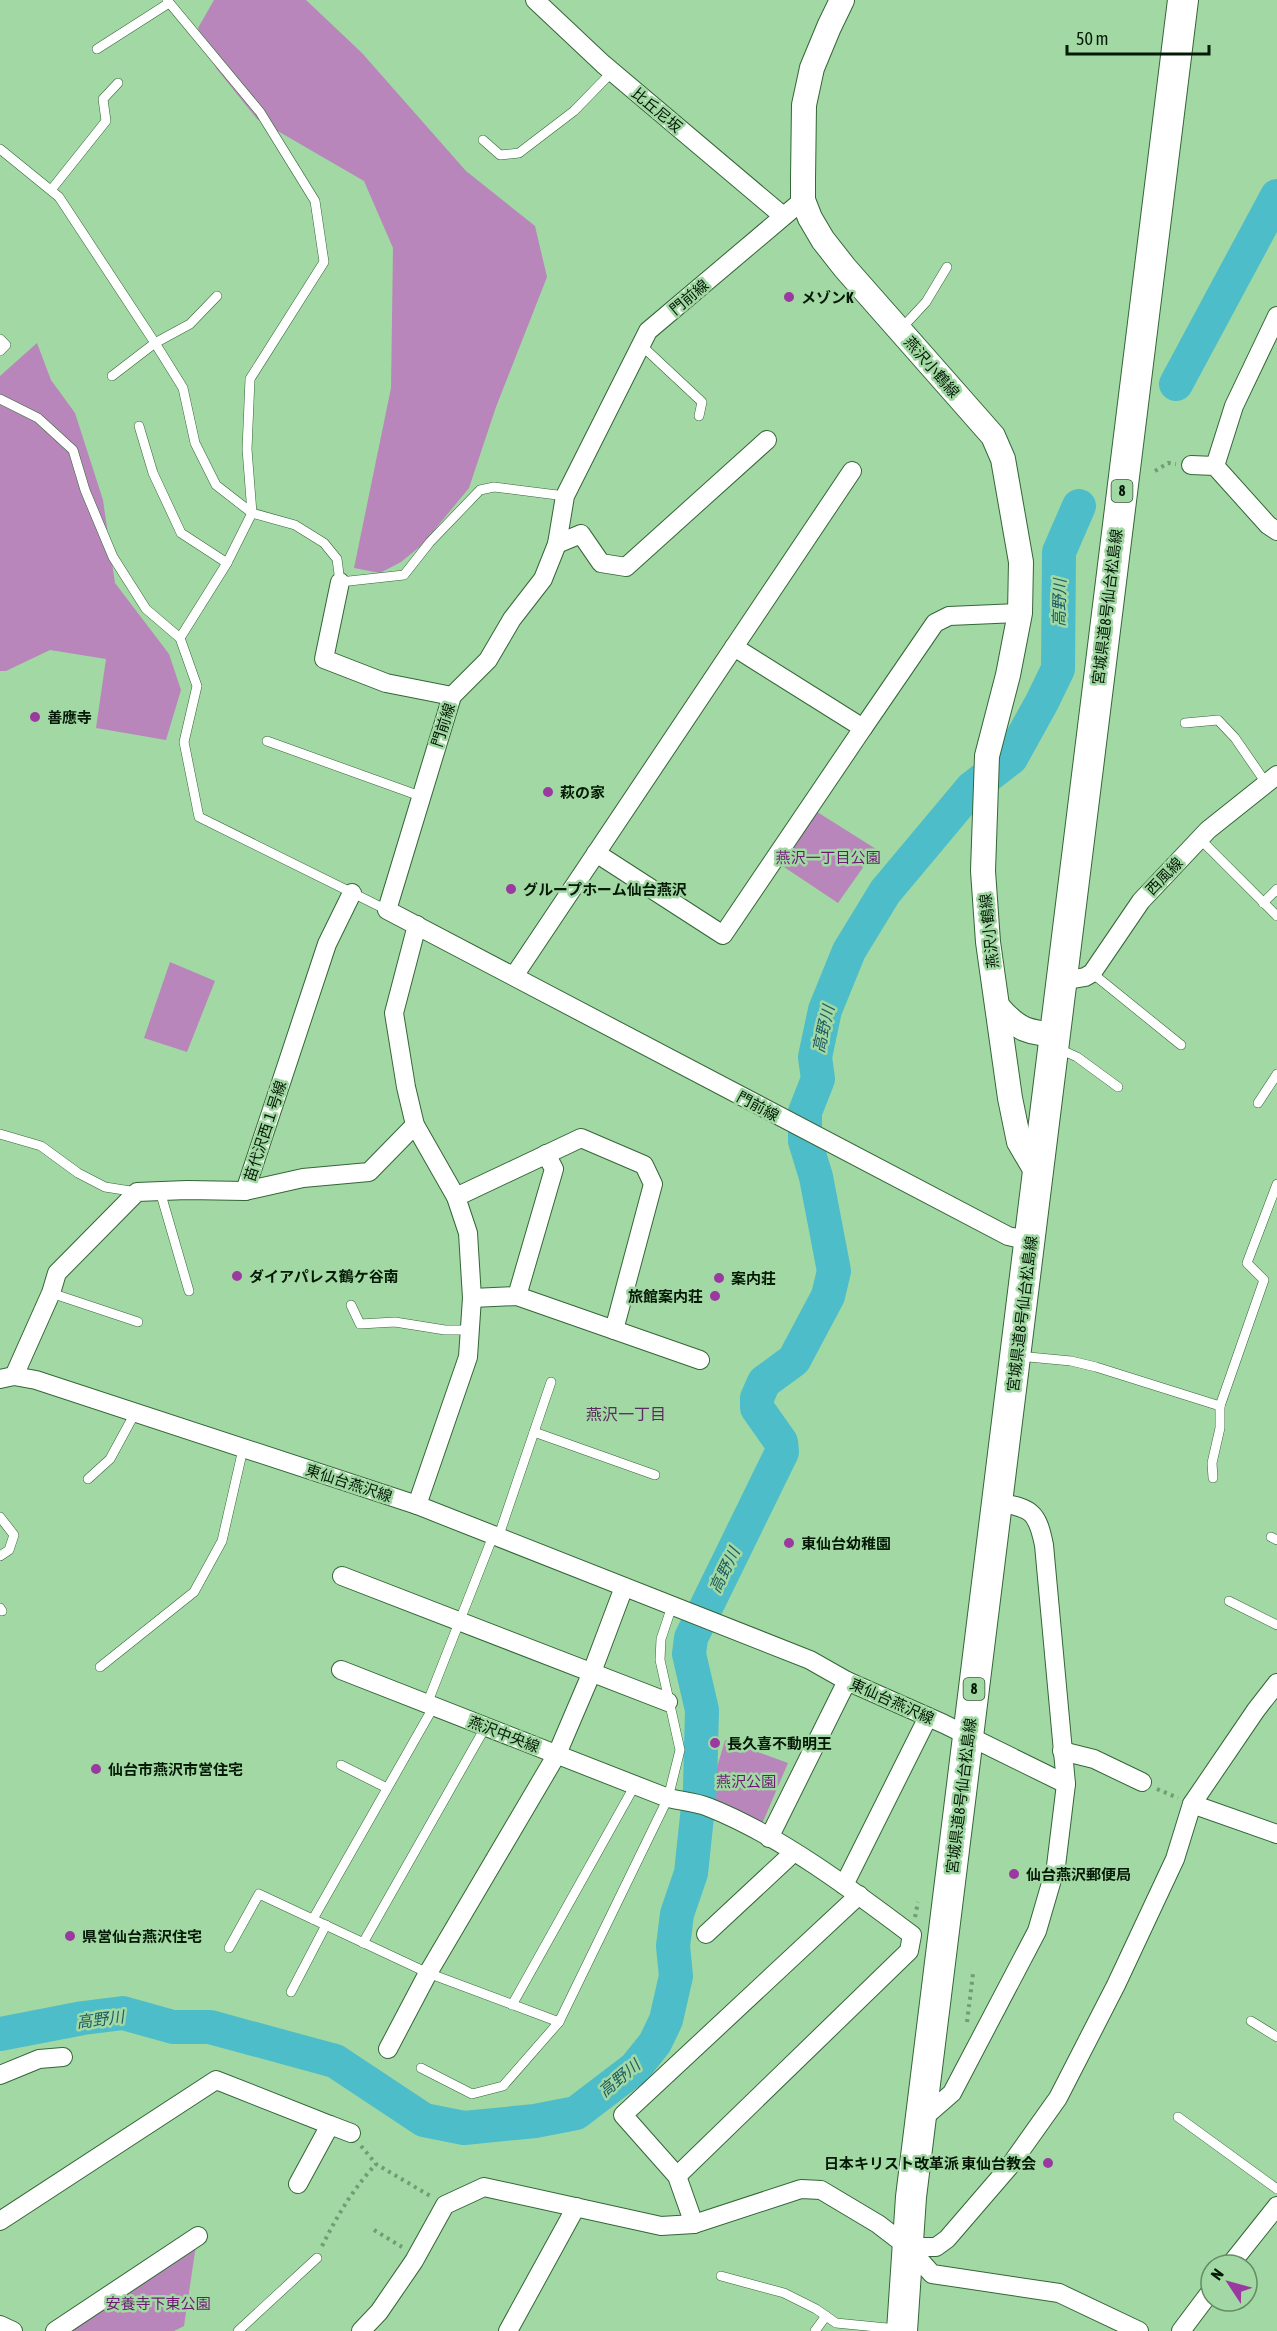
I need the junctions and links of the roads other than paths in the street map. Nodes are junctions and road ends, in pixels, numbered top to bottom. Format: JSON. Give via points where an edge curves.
{"nodes":[{"id":1,"x":535,"y":0,"type":"edge"},
{"id":2,"x":842,"y":0,"type":"edge"},
{"id":3,"x":1183,"y":0,"type":"edge"},
{"id":4,"x":168,"y":2,"type":"edge"},
{"id":5,"x":97,"y":49,"type":"dead end"},
{"id":6,"x":612,"y":72,"type":"junction"},
{"id":7,"x":118,"y":83,"type":"dead end"},
{"id":8,"x":483,"y":140,"type":"dead end"},
{"id":9,"x":1,"y":154,"type":"edge"},
{"id":10,"x":51,"y":190,"type":"junction"},
{"id":11,"x":803,"y":200,"type":"junction"},
{"id":12,"x":783,"y":216,"type":"junction"},
{"id":13,"x":947,"y":267,"type":"dead end"},
{"id":14,"x":218,"y":296,"type":"dead end"},
{"id":15,"x":1277,"y":316,"type":"edge"},
{"id":16,"x":900,"y":330,"type":"junction"},
{"id":17,"x":0,"y":339,"type":"edge"},
{"id":18,"x":154,"y":343,"type":"junction"},
{"id":19,"x":641,"y":345,"type":"junction"},
{"id":20,"x":0,"y":351,"type":"edge"},
{"id":21,"x":112,"y":376,"type":"dead end"},
{"id":22,"x":0,"y":399,"type":"edge"},
{"id":23,"x":699,"y":416,"type":"dead end"},
{"id":24,"x":139,"y":426,"type":"dead end"},
{"id":25,"x":767,"y":440,"type":"dead end"},
{"id":26,"x":1191,"y":465,"type":"dead end"},
{"id":27,"x":1215,"y":466,"type":"junction"},
{"id":28,"x":852,"y":471,"type":"dead end"},
{"id":29,"x":565,"y":496,"type":"junction"},
{"id":30,"x":252,"y":513,"type":"junction"},
{"id":31,"x":1277,"y":531,"type":"edge"},
{"id":32,"x":558,"y":544,"type":"junction"},
{"id":33,"x":227,"y":563,"type":"junction"},
{"id":34,"x":340,"y":582,"type":"junction"},
{"id":35,"x":1020,"y":613,"type":"junction"},
{"id":36,"x":180,"y":638,"type":"junction"},
{"id":37,"x":734,"y":647,"type":"junction"},
{"id":38,"x":452,"y":696,"type":"junction"},
{"id":39,"x":1185,"y":723,"type":"dead end"},
{"id":40,"x":863,"y":728,"type":"junction"},
{"id":41,"x":267,"y":741,"type":"dead end"},
{"id":42,"x":1272,"y":779,"type":"edge"},
{"id":43,"x":420,"y":796,"type":"junction"},
{"id":44,"x":1200,"y":839,"type":"junction"},
{"id":45,"x":596,"y":853,"type":"junction"},
{"id":46,"x":1277,"y":889,"type":"edge"},
{"id":47,"x":352,"y":893,"type":"junction"},
{"id":48,"x":1263,"y":903,"type":"junction"},
{"id":49,"x":387,"y":910,"type":"junction"},
{"id":50,"x":1277,"y":916,"type":"edge"},
{"id":51,"x":417,"y":925,"type":"junction"},
{"id":52,"x":1092,"y":973,"type":"junction"},
{"id":53,"x":514,"y":976,"type":"junction"},
{"id":54,"x":1062,"y":981,"type":"junction"},
{"id":55,"x":999,"y":1008,"type":"junction"},
{"id":56,"x":1056,"y":1041,"type":"junction"},
{"id":57,"x":1181,"y":1045,"type":"dead end"},
{"id":58,"x":1277,"y":1074,"type":"edge"},
{"id":59,"x":1118,"y":1087,"type":"dead end"},
{"id":60,"x":1258,"y":1103,"type":"dead end"},
{"id":61,"x":415,"y":1125,"type":"junction"},
{"id":62,"x":0,"y":1134,"type":"edge"},
{"id":63,"x":546,"y":1154,"type":"junction"},
{"id":64,"x":1039,"y":1176,"type":"junction"},
{"id":65,"x":1277,"y":1184,"type":"edge"},
{"id":66,"x":160,"y":1191,"type":"junction"},
{"id":67,"x":245,"y":1191,"type":"junction"},
{"id":68,"x":137,"y":1192,"type":"junction"},
{"id":69,"x":456,"y":1197,"type":"junction"},
{"id":70,"x":1031,"y":1241,"type":"junction"},
{"id":71,"x":189,"y":1291,"type":"dead end"},
{"id":72,"x":51,"y":1293,"type":"junction"},
{"id":73,"x":517,"y":1296,"type":"junction"},
{"id":74,"x":472,"y":1298,"type":"junction"},
{"id":75,"x":351,"y":1305,"type":"dead end"},
{"id":76,"x":138,"y":1322,"type":"dead end"},
{"id":77,"x":470,"y":1330,"type":"junction"},
{"id":78,"x":614,"y":1330,"type":"junction"},
{"id":79,"x":1016,"y":1356,"type":"junction"},
{"id":80,"x":700,"y":1360,"type":"dead end"},
{"id":81,"x":7,"y":1378,"type":"edge"},
{"id":82,"x":551,"y":1382,"type":"dead end"},
{"id":83,"x":1220,"y":1406,"type":"junction"},
{"id":84,"x":135,"y":1413,"type":"junction"},
{"id":85,"x":534,"y":1432,"type":"junction"},
{"id":86,"x":243,"y":1449,"type":"junction"},
{"id":87,"x":655,"y":1474,"type":"dead end"},
{"id":88,"x":1213,"y":1478,"type":"dead end"},
{"id":89,"x":88,"y":1479,"type":"dead end"},
{"id":90,"x":998,"y":1502,"type":"junction"},
{"id":91,"x":417,"y":1505,"type":"junction"},
{"id":92,"x":0,"y":1517,"type":"edge"},
{"id":93,"x":496,"y":1537,"type":"junction"},
{"id":94,"x":0,"y":1556,"type":"edge"},
{"id":95,"x":342,"y":1576,"type":"dead end"},
{"id":96,"x":624,"y":1587,"type":"junction"},
{"id":97,"x":1229,"y":1600,"type":"dead end"},
{"id":98,"x":672,"y":1606,"type":"junction"},
{"id":99,"x":460,"y":1621,"type":"junction"},
{"id":100,"x":1277,"y":1625,"type":"edge"},
{"id":101,"x":100,"y":1667,"type":"dead end"},
{"id":102,"x":341,"y":1670,"type":"dead end"},
{"id":103,"x":592,"y":1672,"type":"junction"},
{"id":104,"x":847,"y":1681,"type":"junction"},
{"id":105,"x":1277,"y":1683,"type":"edge"},
{"id":106,"x":668,"y":1702,"type":"junction"},
{"id":107,"x":431,"y":1705,"type":"junction"},
{"id":108,"x":928,"y":1718,"type":"junction"},
{"id":109,"x":486,"y":1726,"type":"junction"},
{"id":110,"x":969,"y":1736,"type":"junction"},
{"id":111,"x":1062,"y":1751,"type":"junction"},
{"id":112,"x":558,"y":1754,"type":"junction"},
{"id":113,"x":341,"y":1765,"type":"dead end"},
{"id":114,"x":1143,"y":1782,"type":"road end"},
{"id":115,"x":1066,"y":1784,"type":"junction"},
{"id":116,"x":635,"y":1785,"type":"junction"},
{"id":117,"x":387,"y":1788,"type":"junction"},
{"id":118,"x":675,"y":1800,"type":"junction"},
{"id":119,"x":1192,"y":1804,"type":"junction"},
{"id":120,"x":1277,"y":1834,"type":"edge"},
{"id":121,"x":769,"y":1838,"type":"junction"},
{"id":122,"x":793,"y":1853,"type":"junction"},
{"id":123,"x":852,"y":1890,"type":"junction"},
{"id":124,"x":313,"y":1919,"type":"junction"},
{"id":125,"x":326,"y":1925,"type":"junction"},
{"id":126,"x":706,"y":1934,"type":"dead end"},
{"id":127,"x":363,"y":1943,"type":"junction"},
{"id":128,"x":229,"y":1948,"type":"dead end"},
{"id":129,"x":428,"y":1973,"type":"junction"},
{"id":130,"x":291,"y":1992,"type":"dead end"},
{"id":131,"x":512,"y":2005,"type":"junction"},
{"id":132,"x":1251,"y":2021,"type":"dead end"},
{"id":133,"x":559,"y":2022,"type":"junction"},
{"id":134,"x":1277,"y":2037,"type":"edge"},
{"id":135,"x":388,"y":2049,"type":"dead end"},
{"id":136,"x":63,"y":2057,"type":"dead end"},
{"id":137,"x":421,"y":2068,"type":"dead end"},
{"id":138,"x":0,"y":2075,"type":"edge"},
{"id":139,"x":1178,"y":2117,"type":"dead end"},
{"id":140,"x":921,"y":2120,"type":"junction"},
{"id":141,"x":330,"y":2125,"type":"junction"},
{"id":142,"x":351,"y":2133,"type":"road end"},
{"id":143,"x":677,"y":2176,"type":"junction"},
{"id":144,"x":298,"y":2184,"type":"dead end"},
{"id":145,"x":1277,"y":2189,"type":"edge"},
{"id":146,"x":576,"y":2206,"type":"junction"},
{"id":147,"x":1277,"y":2206,"type":"edge"},
{"id":148,"x":0,"y":2221,"type":"edge"},
{"id":149,"x":694,"y":2224,"type":"junction"},
{"id":150,"x":198,"y":2236,"type":"dead end"},
{"id":151,"x":908,"y":2247,"type":"junction"},
{"id":152,"x":1240,"y":2253,"type":"edge"},
{"id":153,"x":317,"y":2258,"type":"road end"},
{"id":154,"x":721,"y":2276,"type":"dead end"},
{"id":155,"x":1199,"y":2308,"type":"edge"},
{"id":156,"x":826,"y":2316,"type":"junction"},
{"id":157,"x":0,"y":2325,"type":"edge"},
{"id":158,"x":902,"y":2330,"type":"edge"},
{"id":159,"x":13,"y":2331,"type":"edge"},
{"id":160,"x":55,"y":2331,"type":"edge"},
{"id":161,"x":238,"y":2331,"type":"edge"},
{"id":162,"x":360,"y":2331,"type":"edge"},
{"id":163,"x":508,"y":2331,"type":"edge"},
{"id":164,"x":815,"y":2331,"type":"edge"},
{"id":165,"x":1139,"y":2331,"type":"edge"},
{"id":166,"x":1182,"y":2331,"type":"edge"}],
"edges":[{"from":1,"to":6,"type":"street","name":"比丘尼坂"},
{"from":2,"to":11,"type":"street","name":"燕沢小鶴線","via":[[812,68],[804,105]]},
{"from":3,"to":54,"type":"main road","name":"宮城県道8号仙台松島線","number":"8"},
{"from":4,"to":5,"type":"lane"},
{"from":4,"to":30,"type":"lane","via":[[260,112],[315,201],[324,262],[250,379],[247,449]]},
{"from":6,"to":8,"type":"lane","via":[[574,111],[519,153],[500,155]]},
{"from":6,"to":12,"type":"street","name":"比丘尼坂"},
{"from":7,"to":10,"type":"lane","via":[[103,99],[106,121]]},
{"from":9,"to":10,"type":"lane"},
{"from":10,"to":18,"type":"lane"},
{"from":11,"to":12,"type":"street","name":"門前線"},
{"from":11,"to":16,"type":"street","name":"燕沢小鶴線","via":[[823,240]]},
{"from":12,"to":19,"type":"street","name":"門前線","via":[[648,331]]},
{"from":13,"to":16,"type":"lane","via":[[926,302]]},
{"from":14,"to":18,"type":"lane","via":[[190,324]]},
{"from":15,"to":27,"type":"street","via":[[1234,406]]},
{"from":16,"to":35,"type":"street","name":"燕沢小鶴線","via":[[993,436],[1003,459],[1021,562]]},
{"from":17,"to":20,"type":"lane","via":[[6,345]]},
{"from":18,"to":21,"type":"lane"},
{"from":18,"to":30,"type":"lane","via":[[183,388],[195,443],[216,485]]},
{"from":19,"to":23,"type":"lane","via":[[702,402]]},
{"from":19,"to":29,"type":"street","name":"門前線"},
{"from":22,"to":36,"type":"lane","via":[[38,418],[73,450],[113,557],[146,609]]},
{"from":24,"to":33,"type":"lane","via":[[153,473],[181,533]]},
{"from":25,"to":32,"type":"street","via":[[626,567],[602,563],[581,534]]},
{"from":26,"to":27,"type":"street"},
{"from":27,"to":31,"type":"street"},
{"from":28,"to":37,"type":"street"},
{"from":29,"to":32,"type":"street","name":"門前線"},
{"from":29,"to":34,"type":"lane","via":[[494,487],[480,490],[430,542],[405,575]]},
{"from":30,"to":33,"type":"lane"},
{"from":30,"to":34,"type":"lane","via":[[295,525],[324,543],[337,559]]},
{"from":32,"to":38,"type":"street","name":"門前線","via":[[543,579],[512,619],[488,660]]},
{"from":33,"to":36,"type":"lane"},
{"from":34,"to":38,"type":"street","via":[[324,659],[386,683]]},
{"from":35,"to":40,"type":"street","via":[[949,616],[935,622]]},
{"from":35,"to":55,"type":"street","name":"燕沢小鶴線","via":[[987,756],[985,786],[983,871],[988,942]]},
{"from":36,"to":47,"type":"lane","via":[[197,686],[184,742],[199,817]]},
{"from":37,"to":40,"type":"street"},
{"from":37,"to":45,"type":"street"},
{"from":38,"to":43,"type":"street","name":"門前線"},
{"from":39,"to":42,"type":"lane","via":[[1218,720]]},
{"from":40,"to":45,"type":"street","via":[[723,935]]},
{"from":41,"to":43,"type":"lane"},
{"from":42,"to":44,"type":"street","name":"西風線"},
{"from":43,"to":49,"type":"street","name":"門前線"},
{"from":44,"to":48,"type":"lane"},
{"from":44,"to":52,"type":"street","name":"西風線","via":[[1141,901]]},
{"from":45,"to":53,"type":"street"},
{"from":46,"to":48,"type":"lane"},
{"from":47,"to":49,"type":"lane"},
{"from":47,"to":67,"type":"street","name":"苗代沢西１号線","via":[[327,944]]},
{"from":48,"to":50,"type":"lane"},
{"from":49,"to":51,"type":"street","name":"門前線"},
{"from":51,"to":53,"type":"street","name":"門前線"},
{"from":51,"to":61,"type":"street","via":[[394,1013]]},
{"from":52,"to":54,"type":"street"},
{"from":52,"to":57,"type":"lane"},
{"from":53,"to":70,"type":"street","name":"門前線","via":[[1008,1236]]},
{"from":54,"to":56,"type":"main road","name":"宮城県道8号仙台松島線","number":"8"},
{"from":55,"to":56,"type":"street","via":[[1024,1031]]},
{"from":55,"to":64,"type":"street","name":"燕沢小鶴線","via":[[1019,1142]]},
{"from":56,"to":59,"type":"lane"},
{"from":56,"to":64,"type":"main road","name":"宮城県道8号仙台松島線","number":"8"},
{"from":58,"to":60,"type":"lane"},
{"from":61,"to":67,"type":"street","via":[[369,1172],[303,1178]]},
{"from":61,"to":69,"type":"street"},
{"from":62,"to":68,"type":"lane","via":[[41,1146],[105,1187]]},
{"from":63,"to":69,"type":"street"},
{"from":63,"to":73,"type":"street","via":[[554,1169]]},
{"from":63,"to":78,"type":"street","via":[[581,1138],[644,1165],[653,1184]]},
{"from":64,"to":70,"type":"main road","name":"宮城県道8号仙台松島線","number":"8"},
{"from":65,"to":83,"type":"lane","via":[[1247,1263],[1264,1280]]},
{"from":66,"to":67,"type":"street","name":"苗代沢西１号線"},
{"from":66,"to":68,"type":"street","name":"苗代沢西１号線"},
{"from":66,"to":71,"type":"lane"},
{"from":68,"to":72,"type":"street","via":[[57,1273]]},
{"from":69,"to":74,"type":"street","via":[[468,1233]]},
{"from":70,"to":79,"type":"main road","name":"宮城県道8号仙台松島線","number":"8"},
{"from":72,"to":76,"type":"lane"},
{"from":72,"to":81,"type":"street"},
{"from":73,"to":74,"type":"street"},
{"from":73,"to":78,"type":"street"},
{"from":74,"to":77,"type":"street"},
{"from":75,"to":77,"type":"lane","via":[[360,1324],[395,1322]]},
{"from":77,"to":91,"type":"street","via":[[468,1357]]},
{"from":78,"to":80,"type":"street"},
{"from":79,"to":83,"type":"lane","via":[[1096,1367]]},
{"from":79,"to":90,"type":"main road","name":"宮城県道8号仙台松島線","number":"8"},
{"from":81,"to":84,"type":"street","name":"東仙台燕沢線","via":[[36,1380]]},
{"from":82,"to":85,"type":"lane"},
{"from":83,"to":88,"type":"lane"},
{"from":84,"to":86,"type":"street","name":"東仙台燕沢線"},
{"from":84,"to":89,"type":"lane","via":[[110,1459]]},
{"from":85,"to":87,"type":"lane"},
{"from":85,"to":93,"type":"lane"},
{"from":86,"to":91,"type":"street","name":"東仙台燕沢線"},
{"from":86,"to":101,"type":"lane","via":[[222,1541],[194,1592]]},
{"from":90,"to":110,"type":"main road","name":"宮城県道8号仙台松島線","number":"8"},
{"from":90,"to":111,"type":"street","via":[[1022,1507],[1038,1518],[1041,1527]]},
{"from":91,"to":93,"type":"street","name":"東仙台燕沢線"},
{"from":92,"to":94,"type":"lane","via":[[14,1535],[9,1550]]},
{"from":93,"to":96,"type":"street","name":"東仙台燕沢線"},
{"from":93,"to":99,"type":"lane"},
{"from":95,"to":99,"type":"street"},
{"from":96,"to":98,"type":"street","name":"東仙台燕沢線"},
{"from":96,"to":103,"type":"street"},
{"from":97,"to":100,"type":"lane"},
{"from":98,"to":104,"type":"street","name":"東仙台燕沢線","via":[[810,1660]]},
{"from":98,"to":106,"type":"lane","via":[[661,1639],[660,1660]]},
{"from":99,"to":103,"type":"street"},
{"from":99,"to":107,"type":"lane"},
{"from":102,"to":107,"type":"street","name":"燕沢中央線"},
{"from":103,"to":106,"type":"street"},
{"from":103,"to":112,"type":"street"},
{"from":104,"to":108,"type":"street","name":"東仙台燕沢線"},
{"from":104,"to":121,"type":"street"},
{"from":105,"to":119,"type":"street"},
{"from":106,"to":118,"type":"lane","via":[[680,1750]]},
{"from":107,"to":109,"type":"street","name":"燕沢中央線"},
{"from":107,"to":117,"type":"lane"},
{"from":108,"to":110,"type":"street","name":"東仙台燕沢線"},
{"from":108,"to":123,"type":"street"},
{"from":109,"to":112,"type":"street","name":"燕沢中央線"},
{"from":109,"to":127,"type":"lane"},
{"from":110,"to":115,"type":"street","name":"東仙台燕沢線"},
{"from":110,"to":140,"type":"main road","name":"宮城県道8号仙台松島線","number":"8"},
{"from":111,"to":114,"type":"street","via":[[1094,1759]]},
{"from":111,"to":115,"type":"street"},
{"from":112,"to":116,"type":"street","name":"燕沢中央線"},
{"from":112,"to":129,"type":"street"},
{"from":113,"to":117,"type":"lane"},
{"from":115,"to":140,"type":"street","via":[[1056,1866],[1037,1930],[952,2093]]},
{"from":116,"to":118,"type":"street","name":"燕沢中央線"},
{"from":116,"to":131,"type":"lane"},
{"from":117,"to":124,"type":"lane"},
{"from":118,"to":121,"type":"street","name":"燕沢中央線","via":[[707,1806]]},
{"from":118,"to":133,"type":"lane"},
{"from":119,"to":120,"type":"street"},
{"from":119,"to":151,"type":"street","via":[[1175,1859],[1058,2098],[1009,2167],[947,2239],[936,2247]]},
{"from":121,"to":122,"type":"street"},
{"from":122,"to":123,"type":"street"},
{"from":122,"to":126,"type":"street"},
{"from":123,"to":143,"type":"street","via":[[623,2115]]},
{"from":123,"to":143,"type":"street","via":[[912,1935],[909,1951]]},
{"from":124,"to":125,"type":"lane"},
{"from":124,"to":128,"type":"lane","via":[[259,1894]]},
{"from":125,"to":127,"type":"lane"},
{"from":125,"to":130,"type":"lane"},
{"from":127,"to":129,"type":"lane"},
{"from":129,"to":131,"type":"lane"},
{"from":129,"to":135,"type":"street"},
{"from":131,"to":133,"type":"lane"},
{"from":132,"to":134,"type":"lane"},
{"from":133,"to":137,"type":"lane","via":[[503,2086],[472,2094]]},
{"from":136,"to":138,"type":"street","via":[[39,2059]]},
{"from":139,"to":145,"type":"lane"},
{"from":140,"to":151,"type":"main road","name":"宮城県道8号仙台松島線","number":"8"},
{"from":141,"to":142,"type":"street"},
{"from":141,"to":144,"type":"street"},
{"from":141,"to":148,"type":"street","via":[[216,2080]]},
{"from":143,"to":149,"type":"street"},
{"from":146,"to":149,"type":"street","via":[[661,2226]]},
{"from":146,"to":162,"type":"street","via":[[484,2187],[445,2205],[379,2312]]},
{"from":146,"to":163,"type":"street"},
{"from":147,"to":152,"type":"street"},
{"from":149,"to":151,"type":"street","via":[[801,2189],[821,2190]]},
{"from":150,"to":160,"type":"street"},
{"from":151,"to":158,"type":"main road","name":"宮城県道8号仙台松島線","number":"8"},
{"from":151,"to":165,"type":"street","via":[[932,2274],[1059,2293]]},
{"from":153,"to":161,"type":"lane"},
{"from":154,"to":156,"type":"lane","via":[[784,2293]]},
{"from":155,"to":166,"type":"street"},
{"from":156,"to":158,"type":"lane","via":[[836,2323]]},
{"from":156,"to":164,"type":"lane"},
{"from":157,"to":159,"type":"street"}]}
